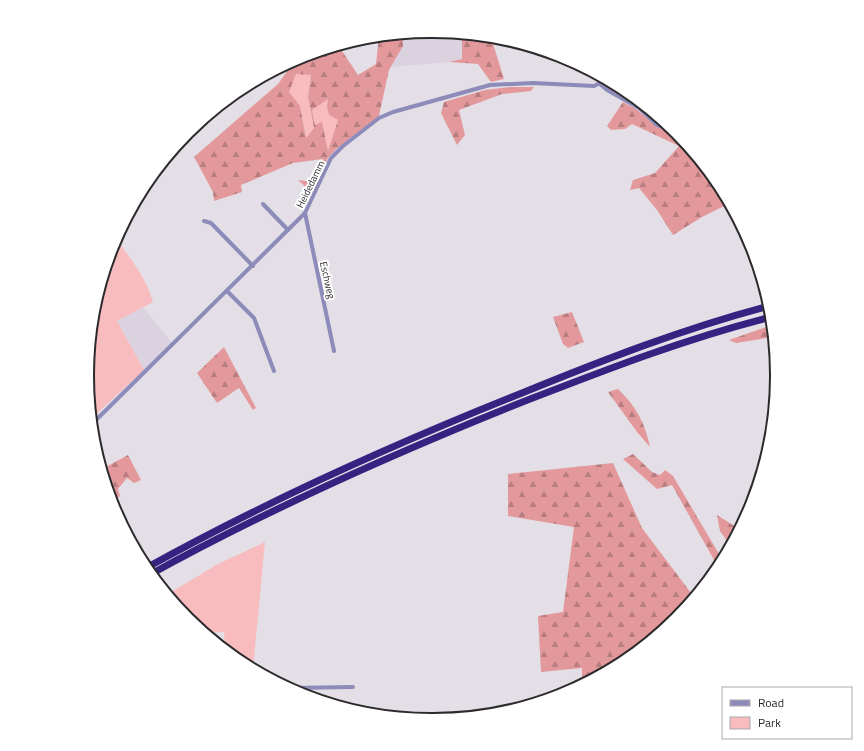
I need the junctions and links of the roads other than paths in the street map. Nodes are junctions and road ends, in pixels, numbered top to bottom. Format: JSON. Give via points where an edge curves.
{"nodes":[{"id":1,"x":600,"y":84,"type":"joint"},
{"id":2,"x":631,"y":104,"type":"edge"},
{"id":3,"x":648,"y":117,"type":"edge"},
{"id":4,"x":659,"y":126,"type":"edge"},
{"id":5,"x":263,"y":204,"type":"dead end"},
{"id":6,"x":305,"y":213,"type":"junction"},
{"id":7,"x":204,"y":221,"type":"dead end"},
{"id":8,"x":288,"y":230,"type":"junction"},
{"id":9,"x":253,"y":266,"type":"junction"},
{"id":10,"x":228,"y":292,"type":"junction"},
{"id":11,"x":762,"y":308,"type":"edge"},
{"id":12,"x":765,"y":318,"type":"edge"},
{"id":13,"x":334,"y":351,"type":"dead end"},
{"id":14,"x":274,"y":371,"type":"dead end"},
{"id":15,"x":97,"y":419,"type":"edge"},
{"id":16,"x":152,"y":565,"type":"edge"},
{"id":17,"x":157,"y":571,"type":"edge"},
{"id":18,"x":353,"y":687,"type":"dead end"},
{"id":19,"x":305,"y":688,"type":"edge"}],
"edges":[{"from":1,"to":2,"type":"street"},
{"from":1,"to":6,"type":"street","name":"Heidedamm","via":[[586,87],[533,83],[490,85],[379,118],[331,158]]},
{"from":3,"to":4,"type":"street"},
{"from":5,"to":8,"type":"street"},
{"from":6,"to":8,"type":"street","name":"Heidedamm"},
{"from":6,"to":13,"type":"street","name":"Eschweg"},
{"from":7,"to":9,"type":"street","via":[[211,223]]},
{"from":8,"to":9,"type":"street","name":"Heidedamm"},
{"from":9,"to":10,"type":"street","name":"Heidedamm"},
{"from":10,"to":14,"type":"street","via":[[254,318]]},
{"from":10,"to":15,"type":"street","name":"Heidedamm"},
{"from":11,"to":16,"type":"highway","via":[[594,364],[437,427],[217,529]]},
{"from":12,"to":17,"type":"highway","via":[[741,324],[596,373],[443,434],[222,535]]},
{"from":18,"to":19,"type":"street"}]}
